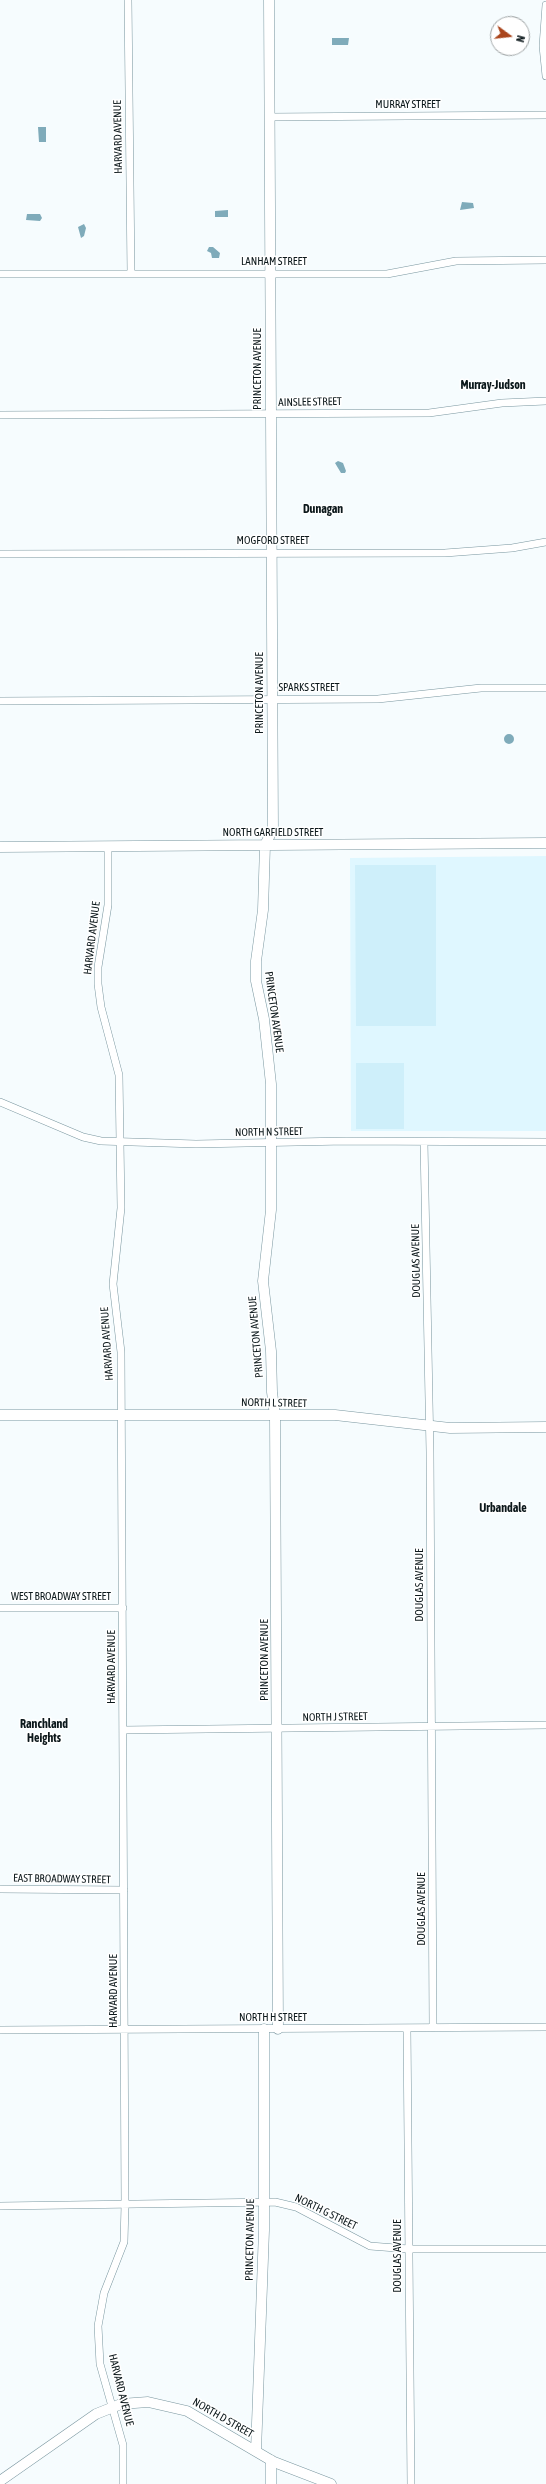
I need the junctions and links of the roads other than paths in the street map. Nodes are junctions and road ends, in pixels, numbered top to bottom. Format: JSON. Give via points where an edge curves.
{"nodes":[{"id":1,"x":128,"y":0,"type":"edge"},
{"id":2,"x":268,"y":0,"type":"edge"},
{"id":3,"x":546,"y":5,"type":"edge"},
{"id":4,"x":546,"y":76,"type":"edge"},
{"id":5,"x":546,"y":115,"type":"edge"},
{"id":6,"x":269,"y":117,"type":"junction"},
{"id":7,"x":546,"y":260,"type":"edge"},
{"id":8,"x":270,"y":272,"type":"junction"},
{"id":9,"x":0,"y":274,"type":"edge"},
{"id":10,"x":131,"y":274,"type":"junction"},
{"id":11,"x":546,"y":401,"type":"edge"},
{"id":12,"x":271,"y":414,"type":"junction"},
{"id":13,"x":0,"y":415,"type":"edge"},
{"id":14,"x":546,"y":542,"type":"edge"},
{"id":15,"x":272,"y":552,"type":"junction"},
{"id":16,"x":0,"y":554,"type":"edge"},
{"id":17,"x":546,"y":688,"type":"edge"},
{"id":18,"x":272,"y":699,"type":"junction"},
{"id":19,"x":0,"y":701,"type":"edge"},
{"id":20,"x":546,"y":843,"type":"edge"},
{"id":21,"x":265,"y":845,"type":"junction"},
{"id":22,"x":0,"y":847,"type":"edge"},
{"id":23,"x":108,"y":847,"type":"junction"},
{"id":24,"x":0,"y":1102,"type":"edge"},
{"id":25,"x":121,"y":1142,"type":"junction"},
{"id":26,"x":424,"y":1142,"type":"junction"},
{"id":27,"x":546,"y":1142,"type":"edge"},
{"id":28,"x":271,"y":1144,"type":"junction"},
{"id":29,"x":0,"y":1415,"type":"edge"},
{"id":30,"x":122,"y":1415,"type":"junction"},
{"id":31,"x":275,"y":1416,"type":"junction"},
{"id":32,"x":430,"y":1427,"type":"junction"},
{"id":33,"x":546,"y":1427,"type":"edge"},
{"id":34,"x":0,"y":1608,"type":"edge"},
{"id":35,"x":123,"y":1608,"type":"junction"},
{"id":36,"x":546,"y":1725,"type":"edge"},
{"id":37,"x":432,"y":1727,"type":"junction"},
{"id":38,"x":277,"y":1729,"type":"junction"},
{"id":39,"x":123,"y":1730,"type":"junction"},
{"id":40,"x":0,"y":1889,"type":"edge"},
{"id":41,"x":124,"y":1890,"type":"junction"},
{"id":42,"x":407,"y":2028,"type":"junction"},
{"id":43,"x":433,"y":2028,"type":"junction"},
{"id":44,"x":546,"y":2028,"type":"edge"},
{"id":45,"x":125,"y":2029,"type":"junction"},
{"id":46,"x":264,"y":2029,"type":"junction"},
{"id":47,"x":278,"y":2029,"type":"junction"},
{"id":48,"x":0,"y":2030,"type":"edge"},
{"id":49,"x":263,"y":2204,"type":"junction"},
{"id":50,"x":125,"y":2205,"type":"junction"},
{"id":51,"x":0,"y":2206,"type":"edge"},
{"id":52,"x":409,"y":2249,"type":"junction"},
{"id":53,"x":546,"y":2249,"type":"edge"},
{"id":54,"x":114,"y":2406,"type":"junction"},
{"id":55,"x":256,"y":2451,"type":"junction"},
{"id":56,"x":271,"y":2460,"type":"junction"},
{"id":57,"x":0,"y":2481,"type":"edge"},
{"id":58,"x":123,"y":2484,"type":"edge"},
{"id":59,"x":271,"y":2484,"type":"edge"},
{"id":60,"x":331,"y":2484,"type":"edge"},
{"id":61,"x":410,"y":2484,"type":"edge"}],
"edges":[{"from":1,"to":10,"type":"street","name":"HARVARD AVENUE"},
{"from":2,"to":6,"type":"street","name":"PRINCETON AVENUE"},
{"from":3,"to":4,"type":"street","via":[[543,46]]},
{"from":5,"to":6,"type":"street","name":"MURRAY STREET"},
{"from":6,"to":8,"type":"street","name":"PRINCETON AVENUE"},
{"from":7,"to":8,"type":"street","name":"LANHAM STREET","via":[[456,260],[387,274]]},
{"from":8,"to":10,"type":"street","name":"LANHAM STREET"},
{"from":8,"to":12,"type":"street","name":"PRINCETON AVENUE"},
{"from":9,"to":10,"type":"street","name":"LANHAM STREET"},
{"from":11,"to":12,"type":"street","name":"AINSLEE STREET","via":[[502,403],[429,413]]},
{"from":12,"to":13,"type":"street","name":"AINSLEE STREET"},
{"from":12,"to":15,"type":"street","name":"PRINCETON AVENUE"},
{"from":14,"to":15,"type":"street","name":"MOGFORD STREET","via":[[470,552]]},
{"from":15,"to":16,"type":"street","name":"MOGFORD STREET"},
{"from":15,"to":18,"type":"street","name":"PRINCETON AVENUE"},
{"from":17,"to":18,"type":"street","name":"SPARKS STREET","via":[[481,688],[378,699]]},
{"from":18,"to":19,"type":"street","name":"SPARKS STREET"},
{"from":18,"to":21,"type":"street","name":"PRINCETON AVENUE","via":[[273,829]]},
{"from":20,"to":21,"type":"street","name":"NORTH GARFIELD STREET"},
{"from":21,"to":23,"type":"street","name":"NORTH GARFIELD STREET"},
{"from":21,"to":28,"type":"street","name":"PRINCETON AVENUE","via":[[264,900],[256,966],[271,1084]]},
{"from":22,"to":23,"type":"street","name":"NORTH GARFIELD STREET"},
{"from":23,"to":25,"type":"street","name":"HARVARD AVENUE","via":[[108,905],[98,966],[98,984],[101,1007],[119,1075]]},
{"from":24,"to":25,"type":"street","name":"NORTH N STREET","via":[[83,1136],[101,1141]]},
{"from":25,"to":28,"type":"street","name":"NORTH N STREET"},
{"from":25,"to":30,"type":"street","name":"HARVARD AVENUE","via":[[121,1208],[113,1284],[121,1352]]},
{"from":26,"to":27,"type":"street","name":"NORTH N STREET"},
{"from":26,"to":28,"type":"street","name":"NORTH N STREET"},
{"from":26,"to":32,"type":"street","name":"DOUGLAS AVENUE"},
{"from":28,"to":31,"type":"street","name":"PRINCETON AVENUE","via":[[271,1210],[263,1280]]},
{"from":29,"to":30,"type":"street","name":"NORTH L STREET"},
{"from":30,"to":31,"type":"street","name":"NORTH L STREET"},
{"from":30,"to":35,"type":"street","name":"HARVARD AVENUE"},
{"from":31,"to":32,"type":"street","name":"NORTH L STREET","via":[[335,1415]]},
{"from":31,"to":38,"type":"street","name":"PRINCETON AVENUE"},
{"from":32,"to":33,"type":"street","name":"NORTH L STREET"},
{"from":32,"to":37,"type":"street","name":"DOUGLAS AVENUE"},
{"from":34,"to":35,"type":"street","name":"WEST BROADWAY STREET"},
{"from":35,"to":39,"type":"street","name":"HARVARD AVENUE"},
{"from":36,"to":37,"type":"street","name":"NORTH J STREET"},
{"from":37,"to":38,"type":"street","name":"NORTH J STREET"},
{"from":37,"to":43,"type":"street","name":"DOUGLAS AVENUE"},
{"from":38,"to":39,"type":"street","name":"NORTH J STREET"},
{"from":38,"to":47,"type":"street","name":"PRINCETON AVENUE"},
{"from":39,"to":41,"type":"street","name":"HARVARD AVENUE"},
{"from":40,"to":41,"type":"street","name":"EAST BROADWAY STREET"},
{"from":41,"to":45,"type":"street","name":"HARVARD AVENUE"},
{"from":42,"to":43,"type":"street","name":"NORTH H STREET"},
{"from":42,"to":47,"type":"street","name":"NORTH H STREET"},
{"from":42,"to":52,"type":"street","name":"DOUGLAS AVENUE"},
{"from":43,"to":44,"type":"street","name":"NORTH H STREET"},
{"from":45,"to":46,"type":"street","name":"NORTH H STREET"},
{"from":45,"to":48,"type":"street","name":"NORTH H STREET"},
{"from":45,"to":50,"type":"street","name":"HARVARD AVENUE"},
{"from":46,"to":47,"type":"street","name":"NORTH H STREET"},
{"from":46,"to":49,"type":"street","name":"PRINCETON AVENUE"},
{"from":49,"to":50,"type":"street","name":"NORTH G STREET"},
{"from":49,"to":52,"type":"street","name":"NORTH G STREET","via":[[275,2202],[296,2207],[370,2246]]},
{"from":49,"to":55,"type":"street","name":"PRINCETON AVENUE"},
{"from":50,"to":51,"type":"street","name":"NORTH G STREET"},
{"from":50,"to":54,"type":"street","name":"HARVARD AVENUE","via":[[124,2242],[104,2293],[98,2326],[100,2364]]},
{"from":52,"to":53,"type":"street","name":"NORTH G STREET"},
{"from":52,"to":61,"type":"street","name":"DOUGLAS AVENUE"},
{"from":54,"to":55,"type":"street","name":"NORTH D STREET","via":[[148,2402],[182,2409]]},
{"from":54,"to":57,"type":"street","name":"NORTH D STREET","via":[[96,2414]]},
{"from":54,"to":58,"type":"street","name":"HARVARD AVENUE","via":[[123,2445]]},
{"from":55,"to":56,"type":"street","name":"NORTH D STREET"},
{"from":56,"to":59,"type":"street"},
{"from":56,"to":60,"type":"street","name":"NORTH D STREET"}]}
